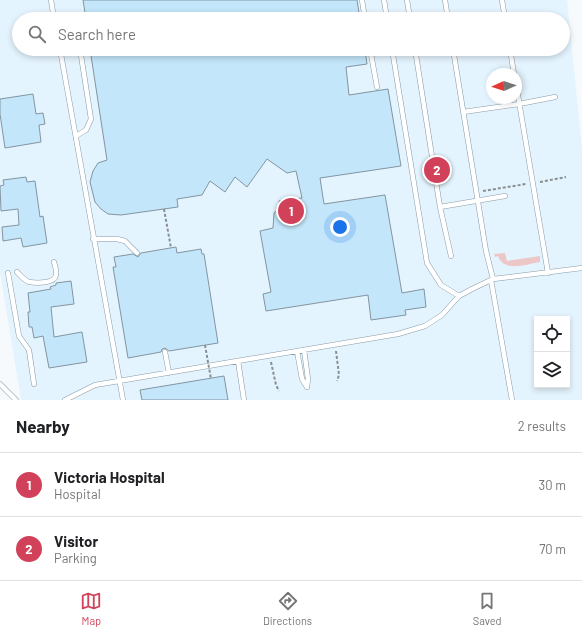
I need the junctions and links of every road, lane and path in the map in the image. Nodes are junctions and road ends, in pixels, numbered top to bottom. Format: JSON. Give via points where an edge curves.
{"nodes":[{"id":1,"x":51,"y":0,"type":"edge"},
{"id":2,"x":362,"y":0,"type":"edge"},
{"id":3,"x":384,"y":0,"type":"edge"},
{"id":4,"x":407,"y":0,"type":"edge"},
{"id":5,"x":445,"y":0,"type":"edge"},
{"id":6,"x":502,"y":0,"type":"edge"},
{"id":7,"x":53,"y":12,"type":"edge"},
{"id":8,"x":364,"y":12,"type":"edge"},
{"id":9,"x":386,"y":12,"type":"edge"},
{"id":10,"x":409,"y":12,"type":"edge"},
{"id":11,"x":447,"y":12,"type":"edge"},
{"id":12,"x":504,"y":12,"type":"edge"},
{"id":13,"x":61,"y":56,"type":"edge"},
{"id":14,"x":81,"y":56,"type":"edge"},
{"id":15,"x":371,"y":56,"type":"edge"},
{"id":16,"x":393,"y":56,"type":"edge"},
{"id":17,"x":416,"y":56,"type":"edge"},
{"id":18,"x":454,"y":56,"type":"edge"},
{"id":19,"x":511,"y":56,"type":"edge"},
{"id":20,"x":513,"y":68,"type":"edge"},
{"id":21,"x":377,"y":87,"type":"dead end"},
{"id":22,"x":555,"y":97,"type":"dead end"},
{"id":23,"x":522,"y":103,"type":"edge"},
{"id":24,"x":519,"y":104,"type":"joint"},
{"id":25,"x":463,"y":112,"type":"junction"},
{"id":26,"x":76,"y":136,"type":"junction"},
{"id":27,"x":566,"y":177,"type":"dead end"},
{"id":28,"x":533,"y":183,"type":"junction"},
{"id":29,"x":476,"y":192,"type":"junction"},
{"id":30,"x":505,"y":196,"type":"dead end"},
{"id":31,"x":478,"y":200,"type":"junction"},
{"id":32,"x":440,"y":207,"type":"junction"},
{"id":33,"x":164,"y":209,"type":"dead end"},
{"id":34,"x":93,"y":239,"type":"junction"},
{"id":35,"x":171,"y":248,"type":"dead end"},
{"id":36,"x":137,"y":253,"type":"dead end"},
{"id":37,"x":451,"y":256,"type":"dead end"},
{"id":38,"x":54,"y":262,"type":"dead end"},
{"id":39,"x":582,"y":269,"type":"edge"},
{"id":40,"x":17,"y":272,"type":"dead end"},
{"id":41,"x":8,"y":273,"type":"dead end"},
{"id":42,"x":548,"y":273,"type":"junction"},
{"id":43,"x":492,"y":280,"type":"junction"},
{"id":44,"x":459,"y":296,"type":"junction"},
{"id":45,"x":205,"y":345,"type":"dead end"},
{"id":46,"x":336,"y":345,"type":"junction"},
{"id":47,"x":304,"y":350,"type":"junction"},
{"id":48,"x":297,"y":351,"type":"junction"},
{"id":49,"x":165,"y":352,"type":"dead end"},
{"id":50,"x":270,"y":356,"type":"junction"},
{"id":51,"x":238,"y":361,"type":"junction"},
{"id":52,"x":169,"y":373,"type":"junction"},
{"id":53,"x":211,"y":378,"type":"dead end"},
{"id":54,"x":120,"y":381,"type":"junction"},
{"id":55,"x":337,"y":381,"type":"dead end"},
{"id":56,"x":0,"y":384,"type":"edge"},
{"id":57,"x":34,"y":384,"type":"dead end"},
{"id":58,"x":279,"y":391,"type":"dead end"},
{"id":59,"x":16,"y":400,"type":"edge"},
{"id":60,"x":65,"y":400,"type":"edge"},
{"id":61,"x":123,"y":400,"type":"edge"},
{"id":62,"x":244,"y":400,"type":"edge"},
{"id":63,"x":512,"y":400,"type":"edge"}],
"edges":[{"from":1,"to":7,"type":"lane"},
{"from":2,"to":8,"type":"lane"},
{"from":3,"to":9,"type":"lane"},
{"from":4,"to":10,"type":"lane"},
{"from":5,"to":11,"type":"lane"},
{"from":6,"to":12,"type":"lane"},
{"from":13,"to":26,"type":"lane"},
{"from":14,"to":26,"type":"lane","via":[[91,119],[86,130]]},
{"from":15,"to":21,"type":"lane"},
{"from":16,"to":44,"type":"lane","via":[[428,263],[441,285]]},
{"from":17,"to":32,"type":"lane"},
{"from":18,"to":25,"type":"lane"},
{"from":19,"to":20,"type":"lane"},
{"from":22,"to":23,"type":"lane"},
{"from":24,"to":25,"type":"lane"},
{"from":24,"to":28,"type":"lane"},
{"from":25,"to":29,"type":"lane"},
{"from":26,"to":34,"type":"lane"},
{"from":27,"to":28,"type":"path"},
{"from":28,"to":29,"type":"path"},
{"from":28,"to":42,"type":"lane"},
{"from":29,"to":31,"type":"lane"},
{"from":30,"to":31,"type":"lane"},
{"from":31,"to":32,"type":"lane"},
{"from":31,"to":43,"type":"lane"},
{"from":32,"to":37,"type":"lane"},
{"from":33,"to":35,"type":"path"},
{"from":34,"to":36,"type":"lane","via":[[126,241]]},
{"from":34,"to":54,"type":"lane"},
{"from":38,"to":40,"type":"lane","via":[[56,275],[50,282],[29,282]]},
{"from":39,"to":42,"type":"lane"},
{"from":41,"to":57,"type":"lane","via":[[20,336],[29,350]]},
{"from":42,"to":43,"type":"lane"},
{"from":43,"to":44,"type":"lane"},
{"from":43,"to":63,"type":"lane"},
{"from":44,"to":46,"type":"lane","via":[[442,315],[425,326],[398,334]]},
{"from":45,"to":53,"type":"path","bridge":true},
{"from":46,"to":47,"type":"lane"},
{"from":46,"to":55,"type":"path","via":[[339,375]]},
{"from":47,"to":48,"type":"lane"},
{"from":47,"to":48,"type":"lane","via":[[307,387],[302,378]]},
{"from":48,"to":50,"type":"lane"},
{"from":49,"to":52,"type":"lane"},
{"from":50,"to":51,"type":"lane"},
{"from":50,"to":58,"type":"path"},
{"from":51,"to":52,"type":"lane"},
{"from":51,"to":62,"type":"lane"},
{"from":52,"to":54,"type":"lane"},
{"from":54,"to":60,"type":"lane","via":[[94,385]]},
{"from":54,"to":61,"type":"lane"},
{"from":56,"to":59,"type":"lane"}]}
